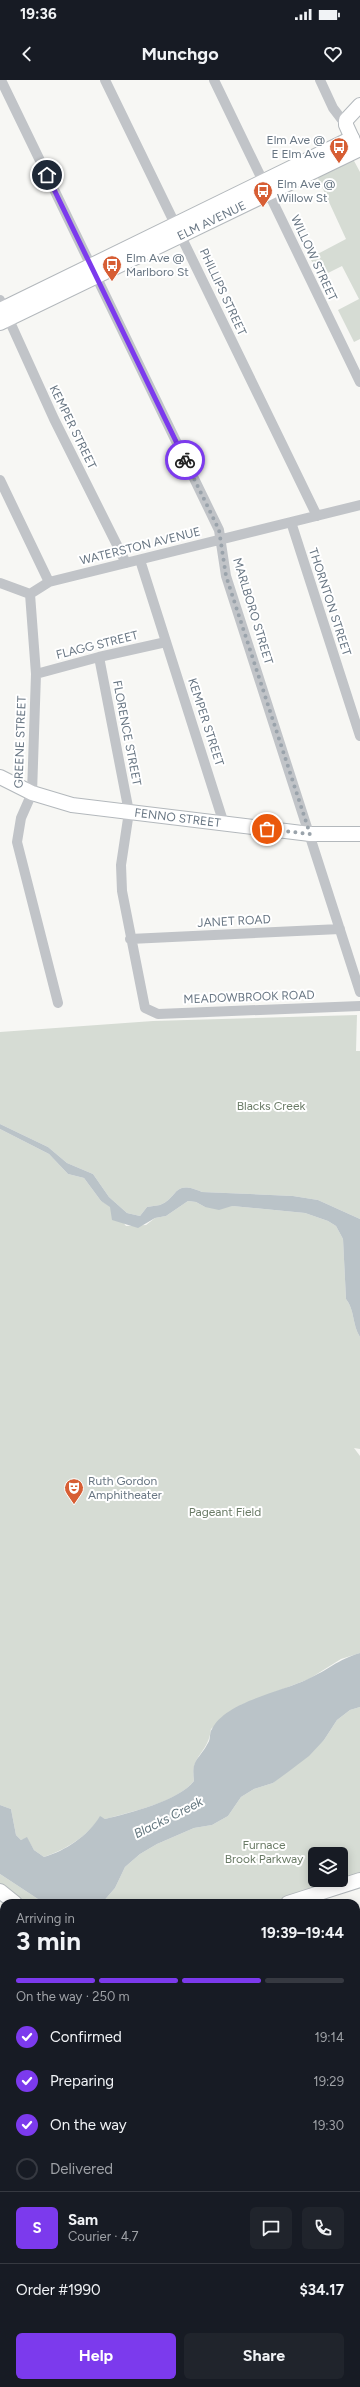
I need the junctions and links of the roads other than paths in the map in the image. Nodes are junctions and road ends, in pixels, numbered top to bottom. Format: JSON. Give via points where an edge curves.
{"nodes":[{"id":1,"x":1,"y":80,"type":"edge"},
{"id":2,"x":105,"y":80,"type":"edge"},
{"id":3,"x":214,"y":80,"type":"edge"},
{"id":4,"x":320,"y":80,"type":"edge"},
{"id":5,"x":360,"y":105,"type":"edge"},
{"id":6,"x":346,"y":125,"type":"junction"},
{"id":7,"x":356,"y":147,"type":"edge"},
{"id":8,"x":267,"y":187,"type":"junction"},
{"id":9,"x":175,"y":223,"type":"junction"},
{"id":10,"x":182,"y":237,"type":"junction"},
{"id":11,"x":94,"y":272,"type":"junction"},
{"id":12,"x":3,"y":312,"type":"edge"},
{"id":13,"x":360,"y":382,"type":"edge"},
{"id":14,"x":0,"y":480,"type":"edge"},
{"id":15,"x":360,"y":505,"type":"edge"},
{"id":16,"x":317,"y":516,"type":"junction"},
{"id":17,"x":291,"y":522,"type":"junction"},
{"id":18,"x":221,"y":540,"type":"junction"},
{"id":19,"x":140,"y":560,"type":"junction"},
{"id":20,"x":126,"y":563,"type":"junction"},
{"id":21,"x":50,"y":582,"type":"junction"},
{"id":22,"x":0,"y":583,"type":"edge"},
{"id":23,"x":30,"y":594,"type":"junction"},
{"id":24,"x":166,"y":642,"type":"junction"},
{"id":25,"x":98,"y":656,"type":"junction"},
{"id":26,"x":36,"y":674,"type":"junction"},
{"id":27,"x":360,"y":736,"type":"edge"},
{"id":28,"x":0,"y":777,"type":"edge"},
{"id":29,"x":32,"y":793,"type":"junction"},
{"id":30,"x":129,"y":812,"type":"junction"},
{"id":31,"x":224,"y":824,"type":"junction"},
{"id":32,"x":310,"y":834,"type":"junction"},
{"id":33,"x":360,"y":834,"type":"edge"},
{"id":34,"x":340,"y":929,"type":"junction"},
{"id":35,"x":130,"y":939,"type":"junction"},
{"id":36,"x":360,"y":992,"type":"edge"},
{"id":37,"x":58,"y":1003,"type":"dead end"},
{"id":38,"x":143,"y":1004,"type":"joint"},
{"id":39,"x":360,"y":1006,"type":"edge"},
{"id":40,"x":360,"y":1880,"type":"edge"},
{"id":41,"x":0,"y":1891,"type":"edge"},
{"id":42,"x":10,"y":1899,"type":"edge"},
{"id":43,"x":301,"y":1899,"type":"edge"}],
"edges":[{"from":1,"to":11,"type":"street","name":"MARLBORO STREET"},
{"from":2,"to":9,"type":"street","name":"PHILLIPS STREET"},
{"from":3,"to":8,"type":"street","name":"WILLOW STREET"},
{"from":4,"to":6,"type":"street","via":[[333,108]]},
{"from":5,"to":6,"type":"street","via":[[349,115]]},
{"from":6,"to":7,"type":"street"},
{"from":7,"to":8,"type":"street","name":"ELM AVENUE"},
{"from":8,"to":9,"type":"street","name":"ELM AVENUE"},
{"from":8,"to":10,"type":"street","name":"ELM AVENUE"},
{"from":8,"to":13,"type":"street","name":"WILLOW STREET"},
{"from":9,"to":10,"type":"street","name":"PHILLIPS STREET"},
{"from":9,"to":11,"type":"street","name":"ELM AVENUE"},
{"from":10,"to":11,"type":"street","name":"ELM AVENUE"},
{"from":10,"to":16,"type":"street","name":"PHILLIPS STREET"},
{"from":11,"to":12,"type":"street","name":"ELM AVENUE"},
{"from":11,"to":18,"type":"street","name":"MARLBORO STREET","via":[[219,530]]},
{"from":12,"to":20,"type":"street","name":"KEMPER STREET"},
{"from":14,"to":21,"type":"street"},
{"from":15,"to":16,"type":"street","name":"WATERSTON AVENUE"},
{"from":16,"to":17,"type":"street","name":"WATERSTON AVENUE"},
{"from":17,"to":18,"type":"street","name":"WATERSTON AVENUE"},
{"from":17,"to":27,"type":"street","name":"THORNTON STREET"},
{"from":18,"to":19,"type":"street","name":"WATERSTON AVENUE"},
{"from":18,"to":32,"type":"street","name":"MARLBORO STREET","via":[[226,576]]},
{"from":19,"to":20,"type":"street","name":"WATERSTON AVENUE"},
{"from":19,"to":24,"type":"street","name":"KEMPER STREET"},
{"from":20,"to":21,"type":"street","name":"WATERSTON AVENUE"},
{"from":21,"to":23,"type":"street","name":"WATERSTON AVENUE"},
{"from":22,"to":23,"type":"street"},
{"from":23,"to":26,"type":"street","name":"GREENE STREET"},
{"from":24,"to":25,"type":"street","name":"FLAGG STREET"},
{"from":24,"to":31,"type":"street","name":"KEMPER STREET"},
{"from":25,"to":26,"type":"street","name":"FLAGG STREET"},
{"from":25,"to":30,"type":"street","name":"FLORENCE STREET"},
{"from":26,"to":29,"type":"street","name":"GREENE STREET"},
{"from":28,"to":29,"type":"street","name":"FENNO STREET"},
{"from":29,"to":30,"type":"street","name":"FENNO STREET","via":[[72,805]]},
{"from":29,"to":37,"type":"street","name":"GREENE STREET","via":[[21,818],[17,842]]},
{"from":30,"to":31,"type":"street","name":"FENNO STREET"},
{"from":30,"to":35,"type":"street","name":"FLORENCE STREET","via":[[121,865],[122,891]]},
{"from":31,"to":32,"type":"street","name":"FENNO STREET"},
{"from":32,"to":33,"type":"street","name":"FENNO STREET"},
{"from":32,"to":34,"type":"street","name":"MARLBORO STREET"},
{"from":34,"to":35,"type":"street","name":"JANET ROAD"},
{"from":34,"to":36,"type":"street","name":"MARLBORO STREET"},
{"from":35,"to":38,"type":"street","name":"FLORENCE STREET"},
{"from":38,"to":39,"type":"street","name":"MEADOWBROOK ROAD","via":[[150,1012],[158,1014]]},
{"from":40,"to":43,"type":"street"},
{"from":41,"to":42,"type":"street"}]}
